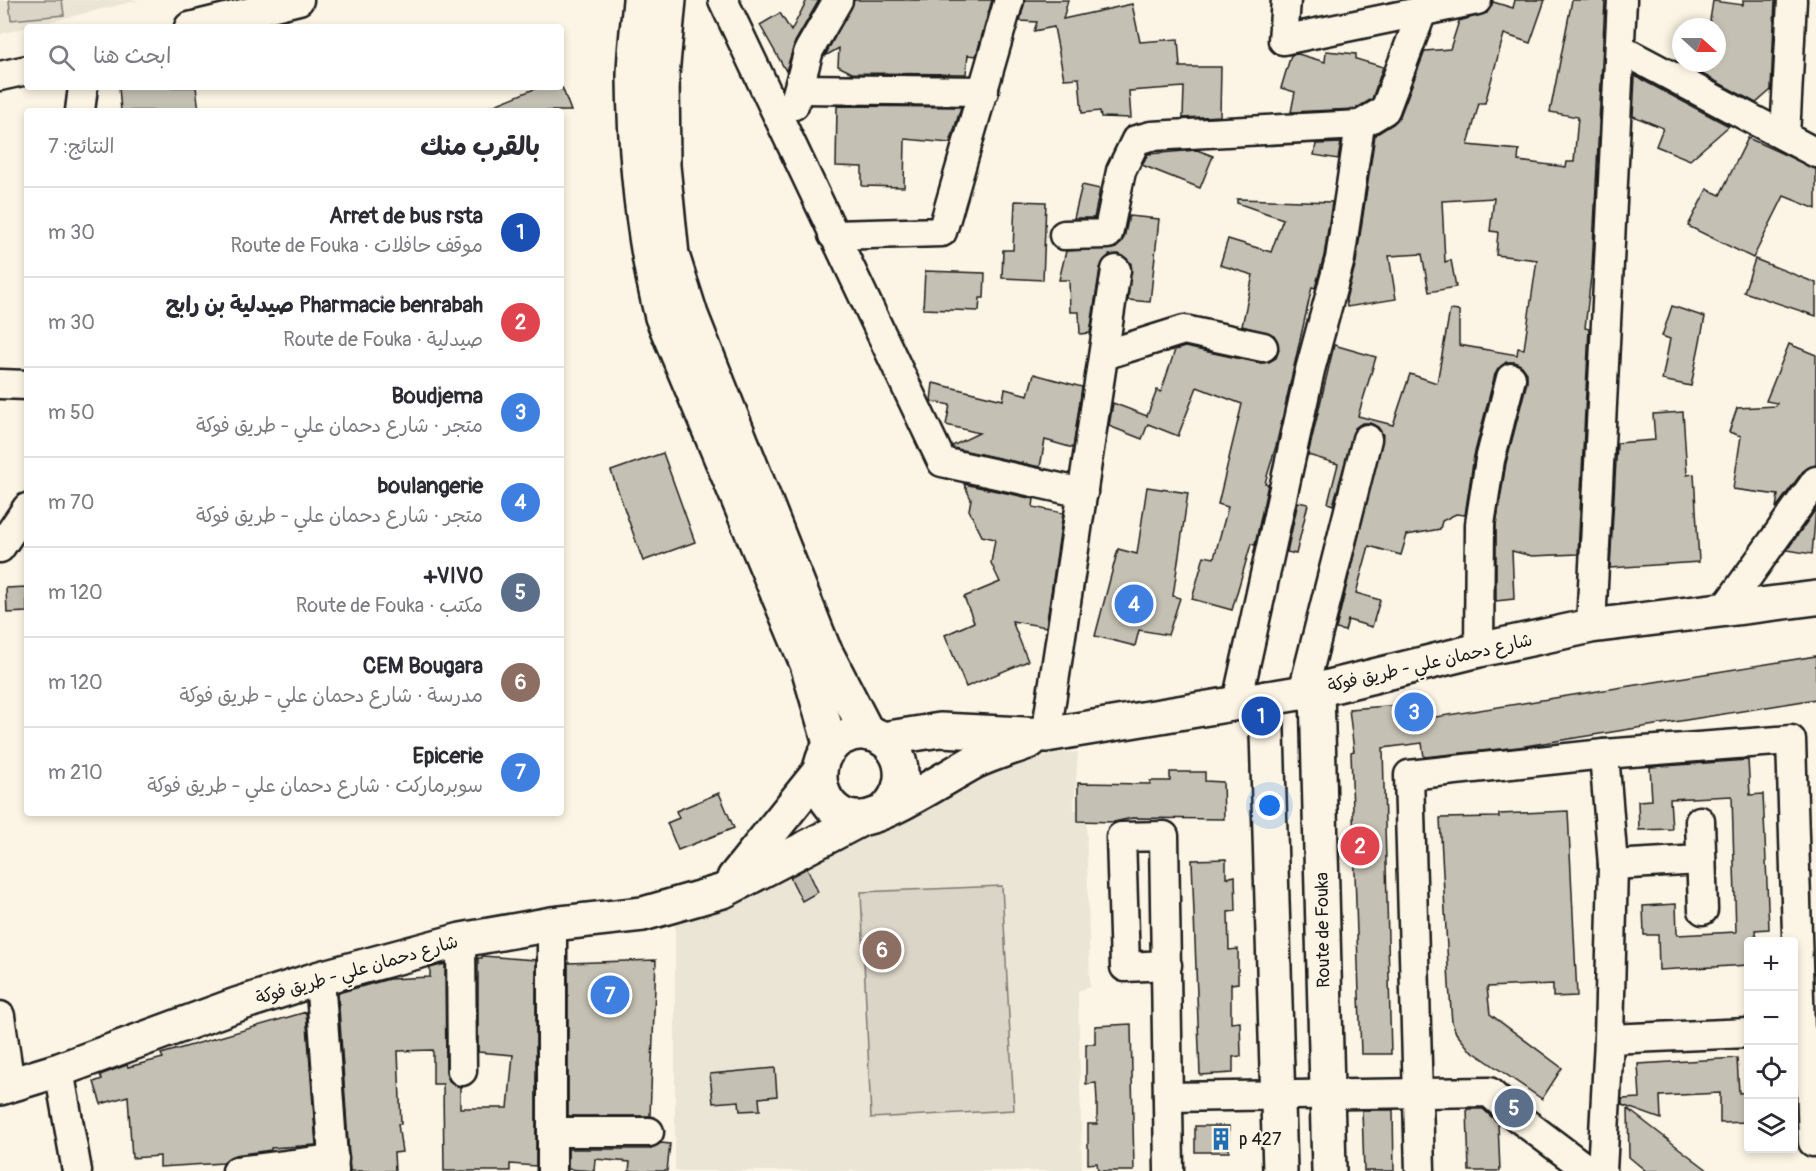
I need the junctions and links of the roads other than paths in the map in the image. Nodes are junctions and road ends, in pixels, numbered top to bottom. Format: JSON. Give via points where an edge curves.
{"nodes":[{"id":1,"x":298,"y":0,"type":"edge"},
{"id":2,"x":640,"y":0,"type":"edge"},
{"id":3,"x":669,"y":0,"type":"edge"},
{"id":4,"x":723,"y":0,"type":"edge"},
{"id":5,"x":838,"y":0,"type":"edge"},
{"id":6,"x":1009,"y":0,"type":"edge"},
{"id":7,"x":1286,"y":0,"type":"edge"},
{"id":8,"x":1477,"y":0,"type":"edge"},
{"id":9,"x":1622,"y":0,"type":"edge"},
{"id":10,"x":1792,"y":0,"type":"edge"},
{"id":11,"x":1424,"y":9,"type":"junction"},
{"id":12,"x":201,"y":24,"type":"edge"},
{"id":13,"x":1620,"y":49,"type":"junction"},
{"id":14,"x":24,"y":71,"type":"edge"},
{"id":15,"x":0,"y":76,"type":"edge"},
{"id":16,"x":798,"y":89,"type":"junction"},
{"id":17,"x":83,"y":90,"type":"edge"},
{"id":18,"x":984,"y":92,"type":"junction"},
{"id":19,"x":80,"y":108,"type":"edge"},
{"id":20,"x":1360,"y":125,"type":"junction"},
{"id":21,"x":786,"y":135,"type":"junction"},
{"id":22,"x":1785,"y":136,"type":"junction"},
{"id":23,"x":1816,"y":153,"type":"edge"},
{"id":24,"x":833,"y":235,"type":"junction"},
{"id":25,"x":1064,"y":235,"type":"dead end"},
{"id":26,"x":1116,"y":270,"type":"dead end"},
{"id":27,"x":1263,"y":347,"type":"dead end"},
{"id":28,"x":1104,"y":355,"type":"junction"},
{"id":29,"x":1511,"y":378,"type":"dead end"},
{"id":30,"x":0,"y":384,"type":"edge"},
{"id":31,"x":24,"y":386,"type":"edge"},
{"id":32,"x":1367,"y":439,"type":"dead end"},
{"id":33,"x":1816,"y":481,"type":"edge"},
{"id":34,"x":1083,"y":492,"type":"junction"},
{"id":35,"x":24,"y":512,"type":"edge"},
{"id":36,"x":0,"y":548,"type":"edge"},
{"id":37,"x":1816,"y":598,"type":"edge"},
{"id":38,"x":1726,"y":607,"type":"junction"},
{"id":39,"x":1591,"y":626,"type":"junction"},
{"id":40,"x":1479,"y":650,"type":"junction"},
{"id":41,"x":1310,"y":691,"type":"junction"},
{"id":42,"x":1252,"y":700,"type":"junction"},
{"id":43,"x":1046,"y":735,"type":"junction"},
{"id":44,"x":875,"y":737,"type":"junction"},
{"id":45,"x":1604,"y":754,"type":"junction"},
{"id":46,"x":825,"y":759,"type":"junction"},
{"id":47,"x":873,"y":815,"type":"junction"},
{"id":48,"x":1700,"y":821,"type":"dead end"},
{"id":49,"x":1701,"y":860,"type":"junction"},
{"id":50,"x":1613,"y":865,"type":"junction"},
{"id":51,"x":723,"y":891,"type":"junction"},
{"id":52,"x":1703,"y":910,"type":"dead end"},
{"id":53,"x":552,"y":924,"type":"junction"},
{"id":54,"x":461,"y":940,"type":"junction"},
{"id":55,"x":1167,"y":965,"type":"dead end"},
{"id":56,"x":320,"y":978,"type":"junction"},
{"id":57,"x":0,"y":1016,"type":"edge"},
{"id":58,"x":1744,"y":1033,"type":"edge"},
{"id":59,"x":1609,"y":1039,"type":"junction"},
{"id":60,"x":1805,"y":1040,"type":"edge"},
{"id":61,"x":59,"y":1070,"type":"junction"},
{"id":62,"x":462,"y":1071,"type":"dead end"},
{"id":63,"x":5,"y":1087,"type":"edge"},
{"id":64,"x":1418,"y":1094,"type":"junction"},
{"id":65,"x":1327,"y":1095,"type":"junction"},
{"id":66,"x":1278,"y":1096,"type":"junction"},
{"id":67,"x":1168,"y":1097,"type":"junction"},
{"id":68,"x":552,"y":1132,"type":"junction"},
{"id":69,"x":649,"y":1132,"type":"dead end"},
{"id":70,"x":1813,"y":1142,"type":"dead end"},
{"id":71,"x":334,"y":1165,"type":"edge"},
{"id":72,"x":77,"y":1171,"type":"edge"},
{"id":73,"x":237,"y":1171,"type":"edge"},
{"id":74,"x":552,"y":1171,"type":"edge"},
{"id":75,"x":1169,"y":1171,"type":"edge"},
{"id":76,"x":1280,"y":1171,"type":"edge"},
{"id":77,"x":1329,"y":1171,"type":"edge"},
{"id":78,"x":1420,"y":1171,"type":"edge"},
{"id":79,"x":1589,"y":1171,"type":"edge"},
{"id":80,"x":1602,"y":1171,"type":"edge"}],
"edges":[{"from":1,"to":12,"type":"street"},
{"from":2,"to":46,"type":"main road","via":[[634,76],[641,217],[656,295],[687,382],[807,664]]},
{"from":3,"to":44,"type":"main road","via":[[662,75],[672,255],[691,315],[823,647]]},
{"from":4,"to":21,"type":"street"},
{"from":5,"to":16,"type":"street","via":[[809,50]]},
{"from":6,"to":18,"type":"street"},
{"from":7,"to":11,"type":"street","via":[[1283,40]]},
{"from":8,"to":11,"type":"street"},
{"from":9,"to":13,"type":"street"},
{"from":10,"to":22,"type":"street"},
{"from":11,"to":20,"type":"street","via":[[1385,110]]},
{"from":13,"to":22,"type":"street"},
{"from":13,"to":39,"type":"street"},
{"from":14,"to":15,"type":"street"},
{"from":16,"to":18,"type":"street"},
{"from":16,"to":21,"type":"street"},
{"from":17,"to":19,"type":"street"},
{"from":18,"to":24,"type":"street","via":[[942,232]]},
{"from":20,"to":25,"type":"street","via":[[1151,136],[1137,140],[1121,171],[1108,234]]},
{"from":20,"to":42,"type":"street","via":[[1340,259],[1310,370]]},
{"from":21,"to":24,"type":"street"},
{"from":22,"to":23,"type":"street"},
{"from":24,"to":34,"type":"street","via":[[942,462]]},
{"from":26,"to":28,"type":"street"},
{"from":27,"to":28,"type":"street","via":[[1184,330]]},
{"from":28,"to":34,"type":"street"},
{"from":29,"to":40,"type":"street","via":[[1490,460],[1480,524]]},
{"from":30,"to":31,"type":"street"},
{"from":32,"to":41,"type":"street"},
{"from":33,"to":38,"type":"street"},
{"from":34,"to":43,"type":"street"},
{"from":35,"to":36,"type":"street"},
{"from":37,"to":38,"type":"main road","name":"شارع دحمان علي - طريق فوكة"},
{"from":38,"to":39,"type":"main road","name":"شارع دحمان علي - طريق فوكة"},
{"from":39,"to":40,"type":"main road","name":"شارع دحمان علي - طريق فوكة"},
{"from":40,"to":41,"type":"main road","name":"شارع دحمان علي - طريق فوكة"},
{"from":41,"to":42,"type":"main road","name":"شارع دحمان علي - طريق فوكة"},
{"from":41,"to":65,"type":"main road","name":"Route de Fouka"},
{"from":42,"to":43,"type":"main road","name":"شارع دحمان علي - طريق فوكة"},
{"from":42,"to":66,"type":"main road"},
{"from":43,"to":44,"type":"main road","name":"شارع دحمان علي - طريق فوكة","via":[[940,730]]},
{"from":43,"to":47,"type":"main road","name":"شارع دحمان علي - طريق فوكة","via":[[977,760]]},
{"from":44,"to":46,"type":"main road","via":[[848,736]]},
{"from":44,"to":47,"type":"main road","via":[[893,749],[903,775],[901,790],[893,802]]},
{"from":45,"to":50,"type":"street"},
{"from":45,"to":60,"type":"street","via":[[1791,740]]},
{"from":45,"to":64,"type":"street","via":[[1409,775]]},
{"from":46,"to":47,"type":"main road","via":[[820,787],[826,800],[849,816]]},
{"from":46,"to":51,"type":"main road"},
{"from":47,"to":51,"type":"main road","name":"شارع دحمان علي - طريق فوكة"},
{"from":48,"to":49,"type":"street"},
{"from":49,"to":50,"type":"street"},
{"from":49,"to":52,"type":"street"},
{"from":50,"to":59,"type":"street"},
{"from":51,"to":53,"type":"main road","name":"شارع دحمان علي - طريق فوكة","via":[[643,914]]},
{"from":53,"to":54,"type":"main road","name":"شارع دحمان علي - طريق فوكة"},
{"from":53,"to":68,"type":"street"},
{"from":54,"to":56,"type":"main road","name":"شارع دحمان علي - طريق فوكة"},
{"from":54,"to":62,"type":"street"},
{"from":55,"to":67,"type":"street"},
{"from":56,"to":61,"type":"main road","name":"شارع دحمان علي - طريق فوكة"},
{"from":56,"to":71,"type":"street"},
{"from":57,"to":63,"type":"street"},
{"from":58,"to":59,"type":"street"},
{"from":59,"to":80,"type":"street"},
{"from":60,"to":70,"type":"street"},
{"from":61,"to":63,"type":"main road","name":"شارع دحمان علي - طريق فوكة"},
{"from":61,"to":72,"type":"street"},
{"from":64,"to":65,"type":"street"},
{"from":64,"to":78,"type":"street"},
{"from":64,"to":79,"type":"street","via":[[1489,1092]]},
{"from":65,"to":66,"type":"street"},
{"from":65,"to":77,"type":"main road","name":"Route de Fouka"},
{"from":66,"to":67,"type":"street"},
{"from":66,"to":76,"type":"main road"},
{"from":67,"to":75,"type":"street"},
{"from":68,"to":69,"type":"street"},
{"from":68,"to":74,"type":"street"},
{"from":71,"to":73,"type":"street"}]}
